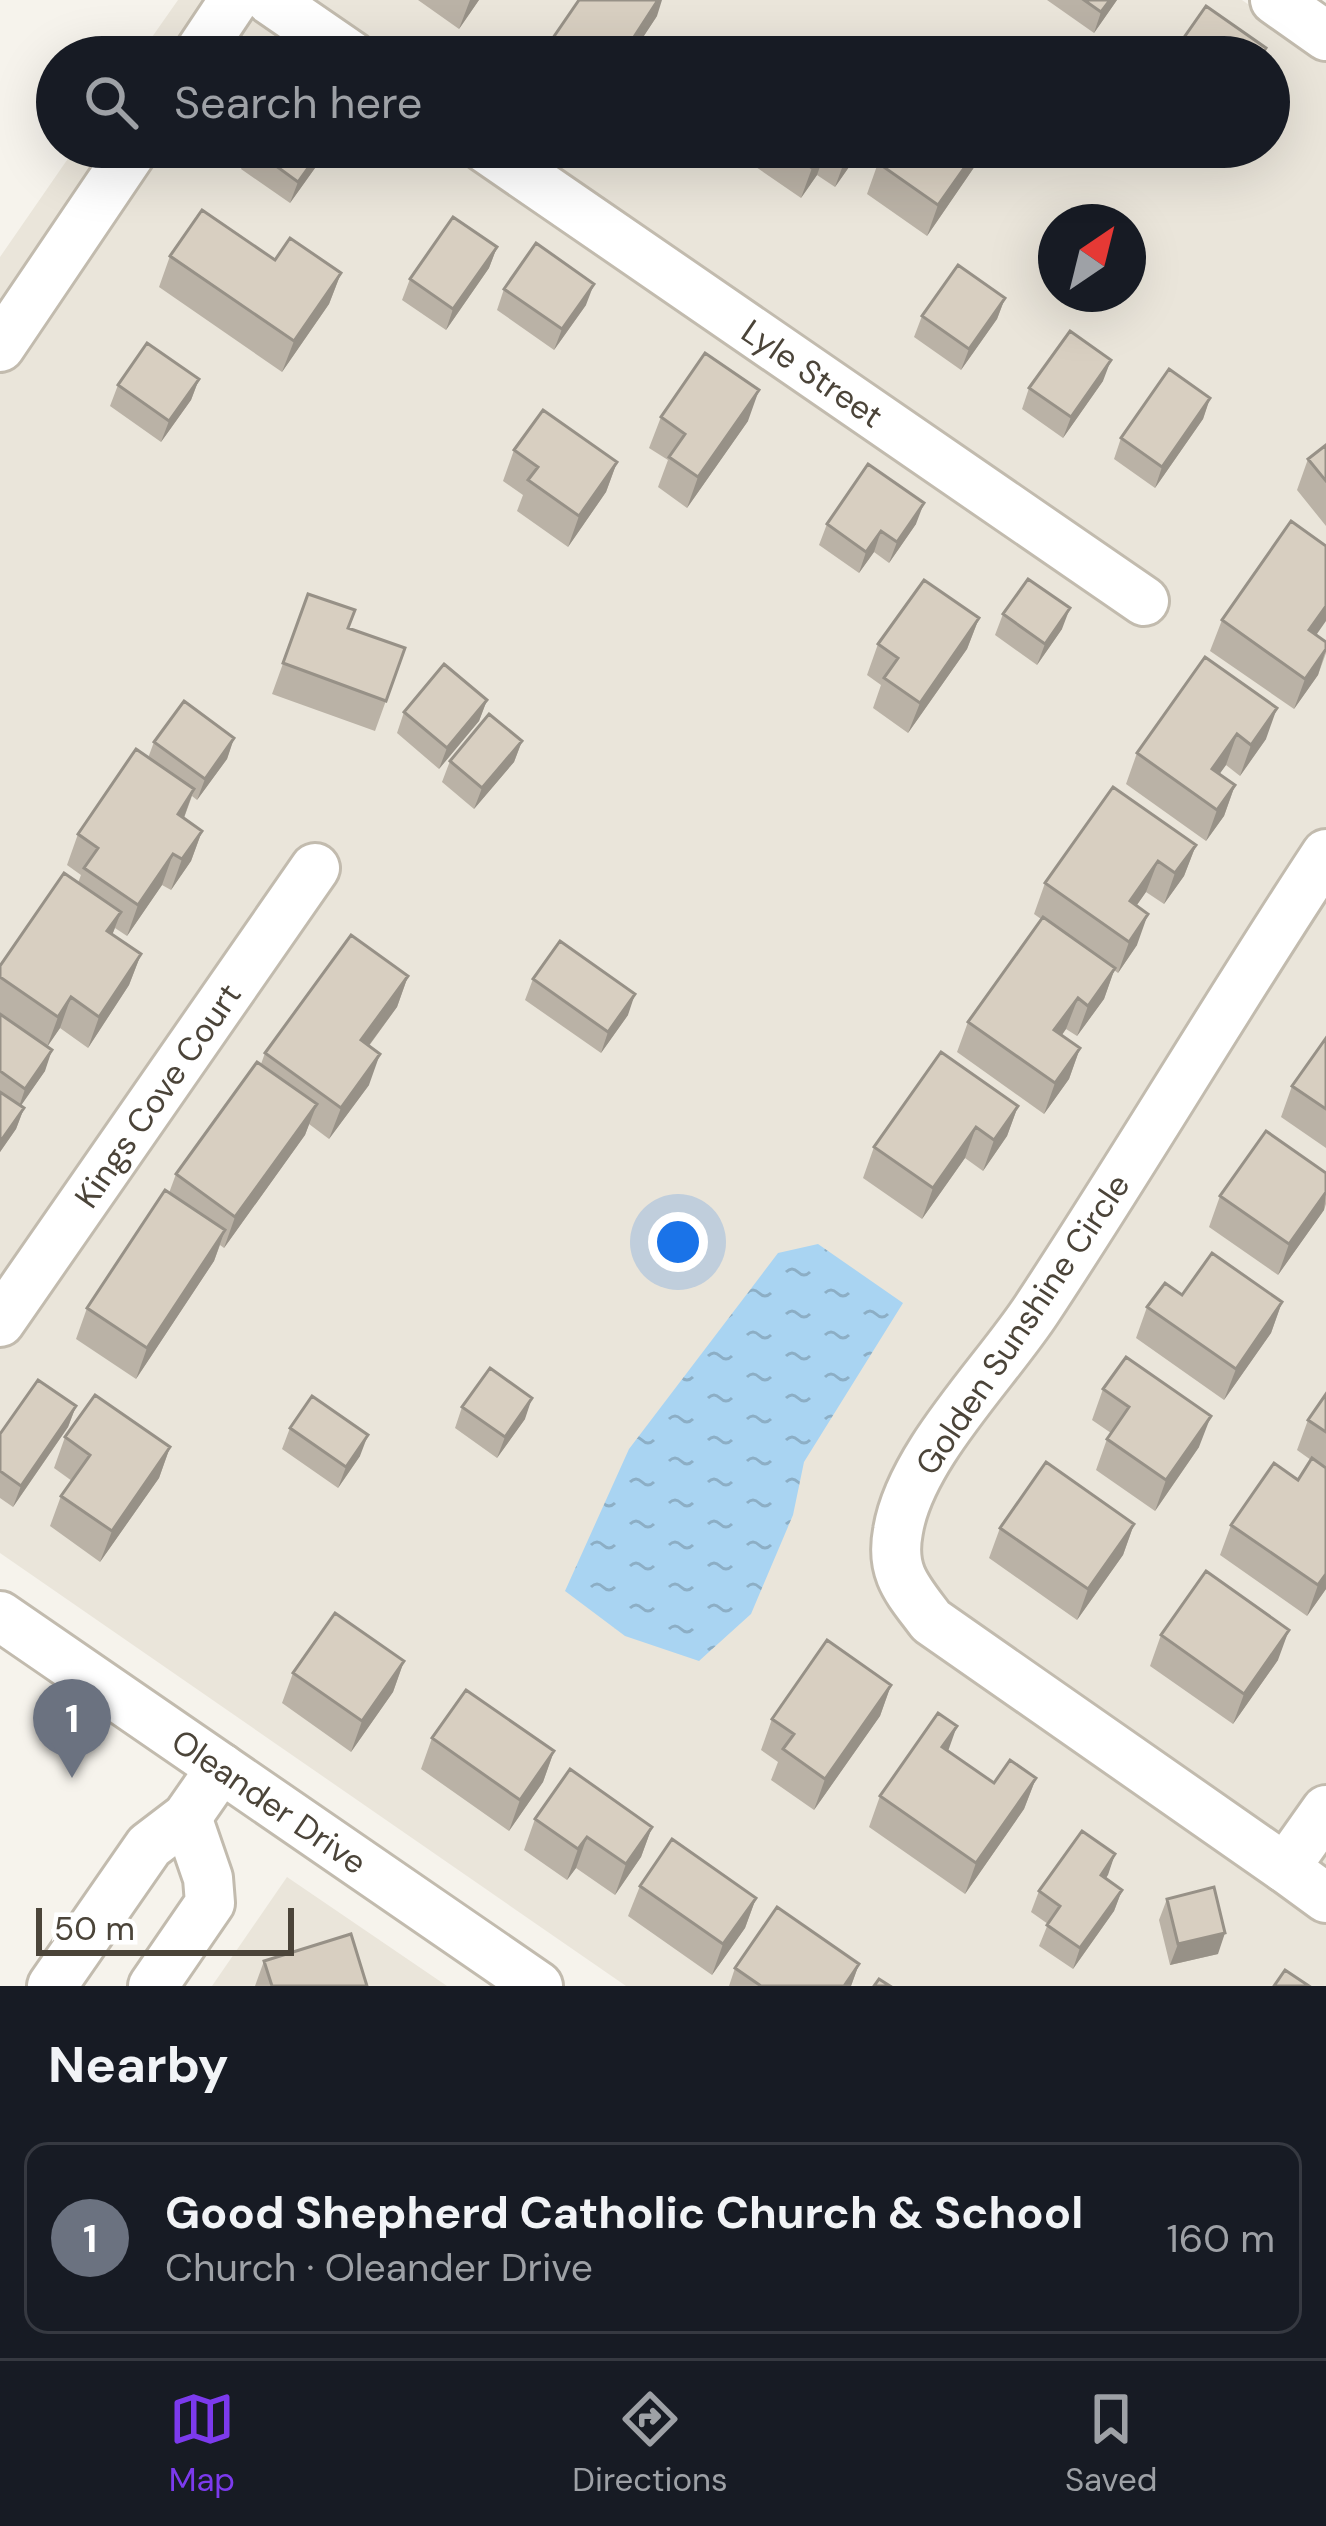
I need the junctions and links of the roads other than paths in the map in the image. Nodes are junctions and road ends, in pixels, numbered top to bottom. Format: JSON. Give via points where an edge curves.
{"nodes":[{"id":1,"x":234,"y":0,"type":"edge"},
{"id":2,"x":270,"y":0,"type":"edge"},
{"id":3,"x":1275,"y":0,"type":"edge"},
{"id":4,"x":210,"y":36,"type":"edge"},
{"id":5,"x":322,"y":36,"type":"edge"},
{"id":6,"x":1326,"y":36,"type":"edge"},
{"id":7,"x":121,"y":168,"type":"edge"},
{"id":8,"x":515,"y":168,"type":"edge"},
{"id":9,"x":0,"y":347,"type":"edge"},
{"id":10,"x":1144,"y":601,"type":"dead end"},
{"id":11,"x":1326,"y":854,"type":"edge"},
{"id":12,"x":315,"y":868,"type":"dead end"},
{"id":13,"x":0,"y":1322,"type":"edge"},
{"id":14,"x":0,"y":1616,"type":"edge"},
{"id":15,"x":220,"y":1768,"type":"junction"},
{"id":16,"x":1326,"y":1810,"type":"edge"},
{"id":17,"x":187,"y":1817,"type":"junction"},
{"id":18,"x":1305,"y":1874,"type":"edge"},
{"id":19,"x":1326,"y":1898,"type":"edge"},
{"id":20,"x":52,"y":1986,"type":"edge"},
{"id":21,"x":153,"y":1986,"type":"edge"},
{"id":22,"x":538,"y":1986,"type":"edge"}],
"edges":[{"from":1,"to":4,"type":"street"},
{"from":2,"to":5,"type":"street"},
{"from":3,"to":6,"type":"street"},
{"from":7,"to":9,"type":"street"},
{"from":8,"to":10,"type":"street","name":"Lyle Street"},
{"from":11,"to":18,"type":"street","name":"Golden Sunshine Circle","via":[[1114,1193],[915,1477],[897,1533],[898,1576],[932,1621]]},
{"from":12,"to":13,"type":"street","name":"Kings Cove Court"},
{"from":14,"to":15,"type":"street","name":"Oleander Drive"},
{"from":15,"to":17,"type":"street"},
{"from":15,"to":22,"type":"street","name":"Oleander Drive"},
{"from":16,"to":18,"type":"street"},
{"from":17,"to":20,"type":"street","via":[[149,1846]]},
{"from":17,"to":21,"type":"street","via":[[210,1903]]},
{"from":18,"to":19,"type":"street","name":"Golden Sunshine Circle"}]}
